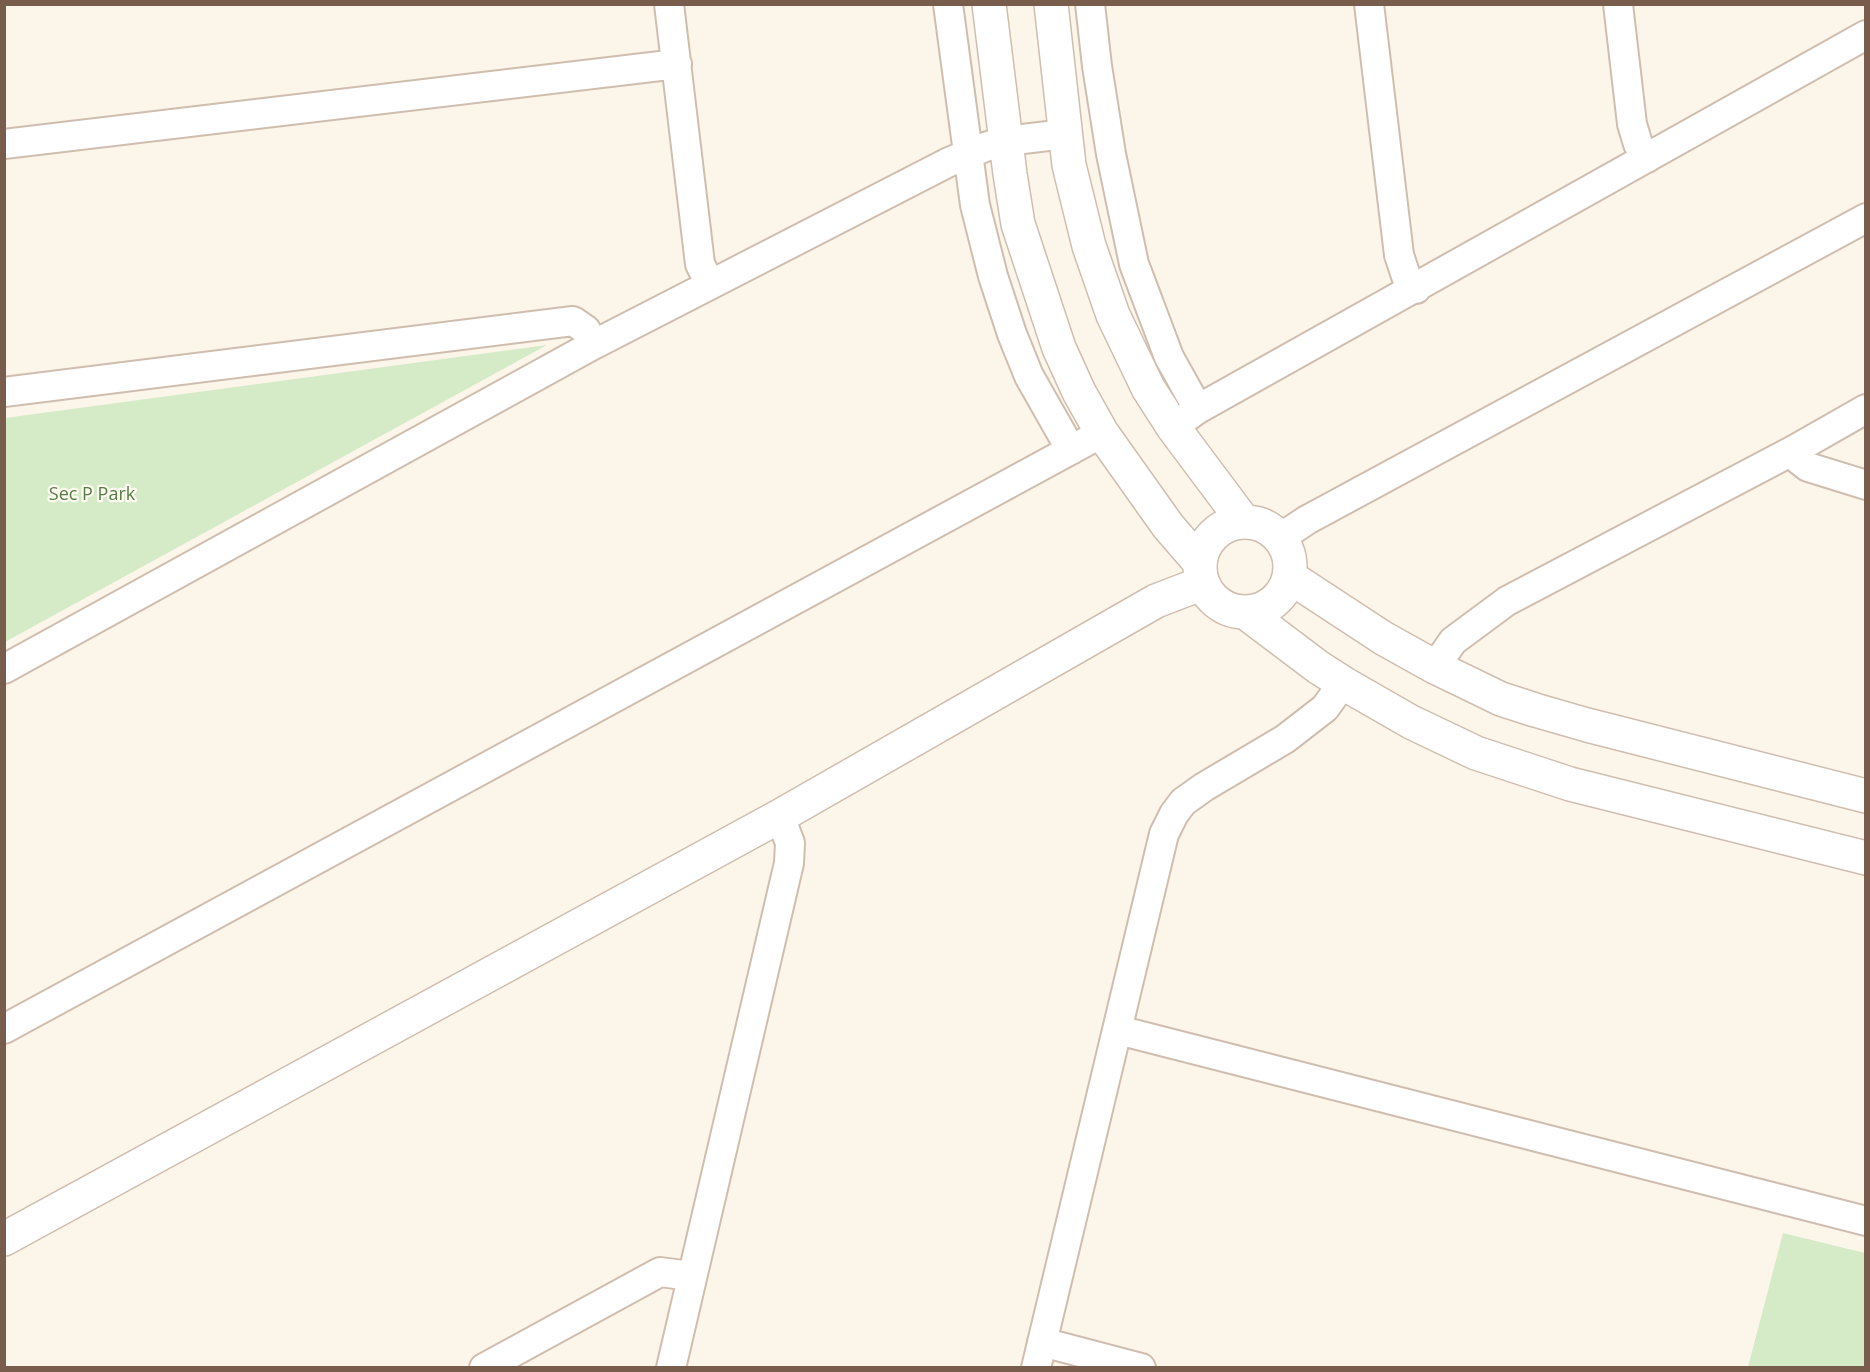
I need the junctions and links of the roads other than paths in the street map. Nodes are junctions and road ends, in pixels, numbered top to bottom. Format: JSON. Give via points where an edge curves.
{"nodes":[{"id":1,"x":669,"y":4,"type":"edge"},
{"id":2,"x":948,"y":4,"type":"edge"},
{"id":3,"x":989,"y":4,"type":"edge"},
{"id":4,"x":1051,"y":4,"type":"edge"},
{"id":5,"x":1090,"y":4,"type":"edge"},
{"id":6,"x":1369,"y":4,"type":"edge"},
{"id":7,"x":1618,"y":4,"type":"edge"},
{"id":8,"x":1866,"y":34,"type":"edge"},
{"id":9,"x":676,"y":64,"type":"junction"},
{"id":10,"x":1065,"y":134,"type":"junction"},
{"id":11,"x":1006,"y":141,"type":"junction"},
{"id":12,"x":4,"y":144,"type":"edge"},
{"id":13,"x":967,"y":155,"type":"junction"},
{"id":14,"x":1647,"y":158,"type":"junction"},
{"id":15,"x":1866,"y":218,"type":"edge"},
{"id":16,"x":710,"y":284,"type":"junction"},
{"id":17,"x":1416,"y":289,"type":"junction"},
{"id":18,"x":593,"y":345,"type":"junction"},
{"id":19,"x":4,"y":392,"type":"edge"},
{"id":20,"x":1866,"y":409,"type":"edge"},
{"id":21,"x":1185,"y":418,"type":"junction"},
{"id":22,"x":1102,"y":433,"type":"junction"},
{"id":23,"x":1071,"y":450,"type":"junction"},
{"id":24,"x":1794,"y":450,"type":"junction"},
{"id":25,"x":1866,"y":485,"type":"edge"},
{"id":26,"x":1244,"y":522,"type":"junction"},
{"id":27,"x":1280,"y":538,"type":"junction"},
{"id":28,"x":1201,"y":573,"type":"junction"},
{"id":29,"x":1290,"y":577,"type":"junction"},
{"id":30,"x":1245,"y":612,"type":"junction"},
{"id":31,"x":1435,"y":667,"type":"junction"},
{"id":32,"x":4,"y":669,"type":"edge"},
{"id":33,"x":1343,"y":683,"type":"junction"},
{"id":34,"x":1866,"y":796,"type":"edge"},
{"id":35,"x":780,"y":816,"type":"junction"},
{"id":36,"x":1866,"y":858,"type":"edge"},
{"id":37,"x":4,"y":1029,"type":"edge"},
{"id":38,"x":1118,"y":1030,"type":"junction"},
{"id":39,"x":1866,"y":1221,"type":"edge"},
{"id":40,"x":4,"y":1239,"type":"edge"},
{"id":41,"x":691,"y":1276,"type":"junction"},
{"id":42,"x":1039,"y":1355,"type":"edge"},
{"id":43,"x":484,"y":1368,"type":"edge"},
{"id":44,"x":671,"y":1368,"type":"edge"},
{"id":45,"x":1141,"y":1368,"type":"edge"}],
"edges":[{"from":1,"to":9,"type":"street"},
{"from":2,"to":13,"type":"street"},
{"from":3,"to":11,"type":"street"},
{"from":4,"to":10,"type":"street"},
{"from":5,"to":21,"type":"street","via":[[1111,154],[1134,264],[1169,357]]},
{"from":6,"to":17,"type":"street","via":[[1399,255],[1406,276]]},
{"from":7,"to":14,"type":"street","via":[[1632,124]]},
{"from":8,"to":14,"type":"street"},
{"from":9,"to":12,"type":"street"},
{"from":9,"to":16,"type":"street","via":[[699,264]]},
{"from":10,"to":11,"type":"street"},
{"from":10,"to":21,"type":"street","via":[[1089,246],[1113,315],[1148,388]]},
{"from":11,"to":13,"type":"street"},
{"from":11,"to":22,"type":"street","via":[[1018,224],[1037,285],[1059,348]]},
{"from":13,"to":16,"type":"street"},
{"from":13,"to":23,"type":"street","via":[[975,205],[1012,334],[1029,376]]},
{"from":14,"to":17,"type":"street"},
{"from":15,"to":27,"type":"street"},
{"from":16,"to":18,"type":"street"},
{"from":17,"to":21,"type":"street"},
{"from":18,"to":19,"type":"street","via":[[586,330],[573,321]]},
{"from":18,"to":32,"type":"street"},
{"from":20,"to":24,"type":"street"},
{"from":21,"to":26,"type":"street"},
{"from":22,"to":23,"type":"street"},
{"from":22,"to":28,"type":"street"},
{"from":23,"to":37,"type":"street"},
{"from":24,"to":25,"type":"street","via":[[1808,467]]},
{"from":24,"to":31,"type":"street","via":[[1507,602],[1454,641]]},
{"from":26,"to":27,"type":"street","via":[[1270,529]]},
{"from":26,"to":28,"type":"street","via":[[1228,525],[1204,547]]},
{"from":27,"to":29,"type":"street","via":[[1289,556]]},
{"from":28,"to":30,"type":"street","via":[[1213,598],[1227,608]]},
{"from":28,"to":35,"type":"street"},
{"from":29,"to":30,"type":"street","via":[[1274,603]]},
{"from":29,"to":31,"type":"street"},
{"from":30,"to":33,"type":"street"},
{"from":31,"to":34,"type":"street","via":[[1535,711]]},
{"from":33,"to":36,"type":"street","via":[[1444,739],[1515,766],[1608,794]]},
{"from":33,"to":38,"type":"street","via":[[1325,708],[1286,739],[1204,787],[1174,814],[1164,834]]},
{"from":35,"to":40,"type":"street"},
{"from":35,"to":41,"type":"street","via":[[790,843],[789,863]]},
{"from":38,"to":39,"type":"street"},
{"from":38,"to":42,"type":"street"},
{"from":41,"to":43,"type":"street","via":[[660,1272]]},
{"from":41,"to":44,"type":"street"},
{"from":42,"to":45,"type":"street"}]}
